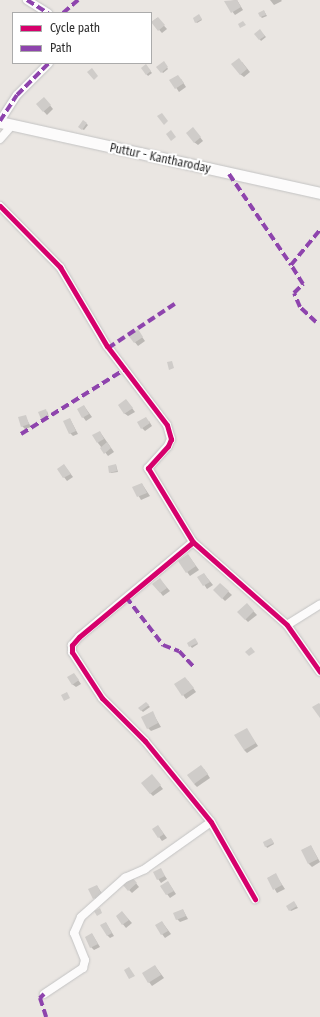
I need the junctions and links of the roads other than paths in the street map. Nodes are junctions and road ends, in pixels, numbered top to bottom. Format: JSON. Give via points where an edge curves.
{"nodes":[{"id":1,"x":28,"y":0,"type":"edge"},
{"id":2,"x":46,"y":12,"type":"edge"},
{"id":3,"x":48,"y":64,"type":"edge"},
{"id":4,"x":0,"y":121,"type":"edge"},
{"id":5,"x":12,"y":125,"type":"junction"},
{"id":6,"x":0,"y":139,"type":"edge"},
{"id":7,"x":320,"y":193,"type":"edge"},
{"id":8,"x":0,"y":206,"type":"edge"},
{"id":9,"x":192,"y":542,"type":"junction"},
{"id":10,"x":320,"y":604,"type":"edge"},
{"id":11,"x":287,"y":625,"type":"junction"},
{"id":12,"x":320,"y":672,"type":"edge"},
{"id":13,"x":211,"y":822,"type":"junction"},
{"id":14,"x":255,"y":899,"type":"dead end"},
{"id":15,"x":44,"y":994,"type":"dead end"}],
"edges":[{"from":1,"to":2,"type":"street"},
{"from":3,"to":4,"type":"street","via":[[17,95]]},
{"from":4,"to":5,"type":"main road","name":"Puttur - Kantharoday"},
{"from":5,"to":6,"type":"street"},
{"from":5,"to":7,"type":"main road","name":"Puttur - Kantharoday"},
{"from":8,"to":9,"type":"street","via":[[60,267],[107,346],[167,426],[170,439],[168,446],[148,468]]},
{"from":9,"to":11,"type":"street"},
{"from":9,"to":13,"type":"street","via":[[79,638],[72,645],[72,652],[102,698],[145,741]]},
{"from":10,"to":11,"type":"street"},
{"from":11,"to":12,"type":"street"},
{"from":13,"to":14,"type":"street"},
{"from":13,"to":15,"type":"street","via":[[145,869],[125,878],[81,917],[74,933],[85,960],[83,968]]}]}
